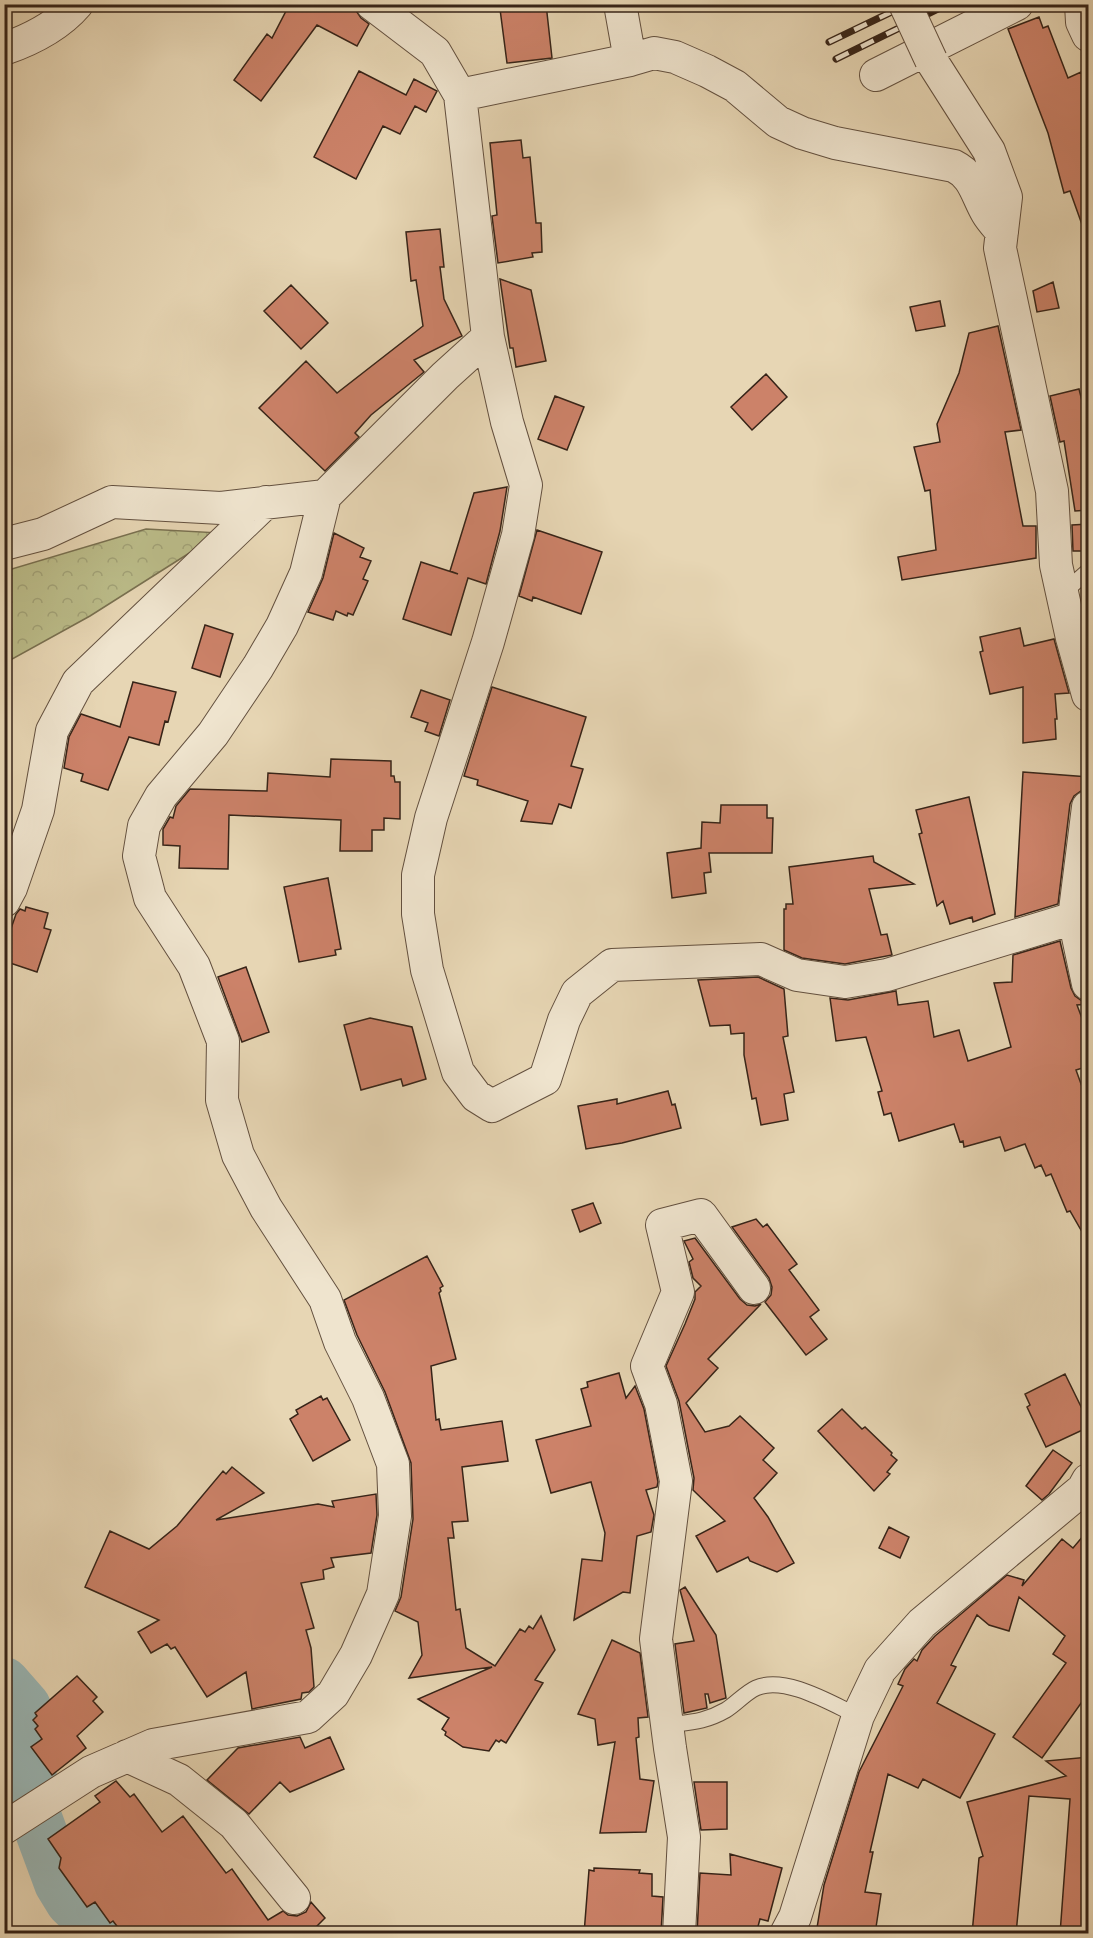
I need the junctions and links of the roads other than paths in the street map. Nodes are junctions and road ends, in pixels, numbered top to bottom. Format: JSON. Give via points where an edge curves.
{"nodes":[{"id":1,"x":76,"y":4,"type":"edge"},
{"id":2,"x":372,"y":4,"type":"edge"},
{"id":3,"x":620,"y":4,"type":"edge"},
{"id":4,"x":905,"y":4,"type":"edge"},
{"id":5,"x":1017,"y":4,"type":"edge"},
{"id":6,"x":1081,"y":4,"type":"edge"},
{"id":7,"x":1089,"y":35,"type":"edge"},
{"id":8,"x":4,"y":49,"type":"edge"},
{"id":9,"x":630,"y":60,"type":"junction"},
{"id":10,"x":876,"y":75,"type":"dead end"},
{"id":11,"x":460,"y":95,"type":"junction"},
{"id":12,"x":1002,"y":232,"type":"junction"},
{"id":13,"x":488,"y":337,"type":"junction"},
{"id":14,"x":325,"y":496,"type":"junction"},
{"id":15,"x":266,"y":502,"type":"junction"},
{"id":16,"x":4,"y":544,"type":"edge"},
{"id":17,"x":1089,"y":571,"type":"edge"},
{"id":18,"x":1062,"y":594,"type":"junction"},
{"id":19,"x":1089,"y":695,"type":"edge"},
{"id":20,"x":1089,"y":807,"type":"edge"},
{"id":21,"x":4,"y":902,"type":"edge"},
{"id":22,"x":1074,"y":918,"type":"junction"},
{"id":23,"x":1086,"y":966,"type":"edge"},
{"id":24,"x":754,"y":1288,"type":"dead end"},
{"id":25,"x":1089,"y":1480,"type":"edge"},
{"id":26,"x":858,"y":1716,"type":"junction"},
{"id":27,"x":668,"y":1725,"type":"junction"},
{"id":28,"x":127,"y":1756,"type":"junction"},
{"id":29,"x":25,"y":1814,"type":"edge"},
{"id":30,"x":294,"y":1898,"type":"dead end"},
{"id":31,"x":679,"y":1934,"type":"edge"},
{"id":32,"x":786,"y":1934,"type":"edge"}],
"edges":[{"from":1,"to":8,"type":"street","via":[[66,17]]},
{"from":2,"to":11,"type":"street","via":[[435,52]]},
{"from":3,"to":9,"type":"street"},
{"from":4,"to":12,"type":"street","bridge":true,"via":[[931,60],[989,151],[1006,197]]},
{"from":5,"to":10,"type":"street"},
{"from":6,"to":7,"type":"street","via":[[1082,22]]},
{"from":9,"to":11,"type":"street"},
{"from":9,"to":12,"type":"street","via":[[654,53],[675,57],[735,86],[778,122],[801,133],[954,166],[965,172],[987,214]]},
{"from":11,"to":13,"type":"street"},
{"from":12,"to":18,"type":"street","via":[[1000,248],[1052,492],[1056,565]]},
{"from":13,"to":14,"type":"street"},
{"from":13,"to":22,"type":"street","via":[[526,485],[518,535],[431,818],[418,875],[418,914],[427,970],[458,1072],[476,1096],[492,1106],[545,1079],[577,993],[612,965],[761,960],[796,975],[845,982],[887,975]]},
{"from":14,"to":15,"type":"street"},
{"from":14,"to":28,"type":"street","via":[[306,573],[282,626],[213,734],[161,796],[144,826],[139,856],[150,898],[194,966],[223,1041],[222,1100],[238,1155],[266,1208],[326,1299],[340,1342],[368,1398],[393,1464],[395,1516],[382,1594],[356,1655],[333,1695],[308,1717],[153,1745]]},
{"from":15,"to":16,"type":"street","via":[[221,508],[112,502],[43,534]]},
{"from":15,"to":21,"type":"street","via":[[78,682],[52,731],[38,810]]},
{"from":17,"to":18,"type":"lane"},
{"from":18,"to":19,"type":"street"},
{"from":20,"to":22,"type":"street"},
{"from":22,"to":23,"type":"street"},
{"from":24,"to":27,"type":"street","via":[[701,1215],[662,1225],[678,1292],[647,1366],[661,1404],[676,1481],[657,1639]]},
{"from":25,"to":26,"type":"street","via":[[922,1623],[880,1670]]},
{"from":26,"to":27,"type":"lane","via":[[806,1691],[778,1685],[757,1688],[705,1720]]},
{"from":26,"to":32,"type":"street","via":[[795,1917]]},
{"from":27,"to":31,"type":"street","via":[[684,1837]]},
{"from":28,"to":29,"type":"street","via":[[91,1772]]},
{"from":28,"to":30,"type":"street","via":[[179,1780],[234,1824]]}]}
